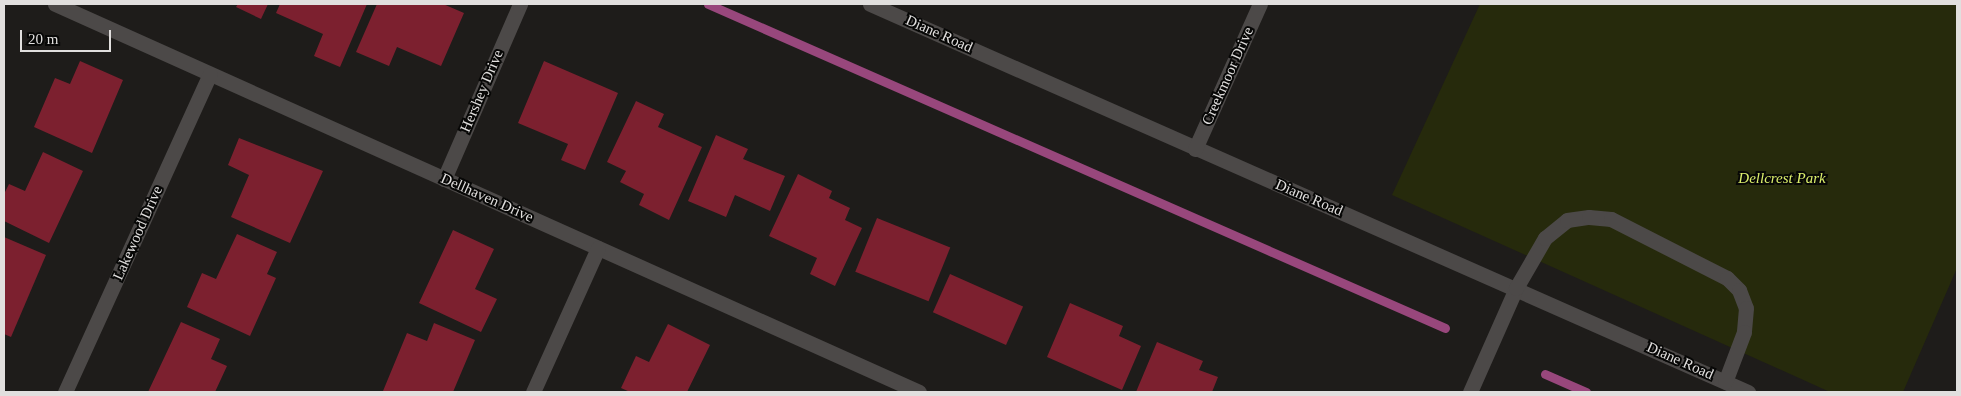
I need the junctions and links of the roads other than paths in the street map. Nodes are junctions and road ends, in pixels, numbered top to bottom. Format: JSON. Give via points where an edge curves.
{"nodes":[{"id":1,"x":55,"y":4,"type":"edge"},
{"id":2,"x":520,"y":4,"type":"edge"},
{"id":3,"x":870,"y":4,"type":"edge"},
{"id":4,"x":1260,"y":4,"type":"edge"},
{"id":5,"x":210,"y":74,"type":"junction"},
{"id":6,"x":1195,"y":149,"type":"junction"},
{"id":7,"x":444,"y":179,"type":"junction"},
{"id":8,"x":598,"y":248,"type":"junction"},
{"id":9,"x":1516,"y":288,"type":"junction"},
{"id":10,"x":1724,"y":382,"type":"junction"},
{"id":11,"x":65,"y":392,"type":"edge"},
{"id":12,"x":533,"y":392,"type":"edge"},
{"id":13,"x":919,"y":392,"type":"edge"},
{"id":14,"x":1470,"y":392,"type":"edge"},
{"id":15,"x":1748,"y":392,"type":"edge"}],
"edges":[{"from":1,"to":5,"type":"street","name":"Dellhaven Drive"},
{"from":2,"to":7,"type":"street","name":"Hershey Drive"},
{"from":3,"to":6,"type":"street","name":"Diane Road"},
{"from":4,"to":6,"type":"street","name":"Creekmoor Drive"},
{"from":5,"to":7,"type":"street","name":"Dellhaven Drive"},
{"from":5,"to":11,"type":"street","name":"Lakewood Drive"},
{"from":6,"to":9,"type":"street","name":"Diane Road"},
{"from":7,"to":8,"type":"street","name":"Dellhaven Drive"},
{"from":8,"to":12,"type":"street"},
{"from":8,"to":13,"type":"street","name":"Dellhaven Drive"},
{"from":9,"to":10,"type":"street","name":"Diane Road"},
{"from":9,"to":10,"type":"street","via":[[1546,238],[1567,220],[1611,219],[1727,278],[1739,290],[1746,308],[1744,332]]},
{"from":9,"to":14,"type":"street"},
{"from":10,"to":15,"type":"street","name":"Diane Road"}]}
